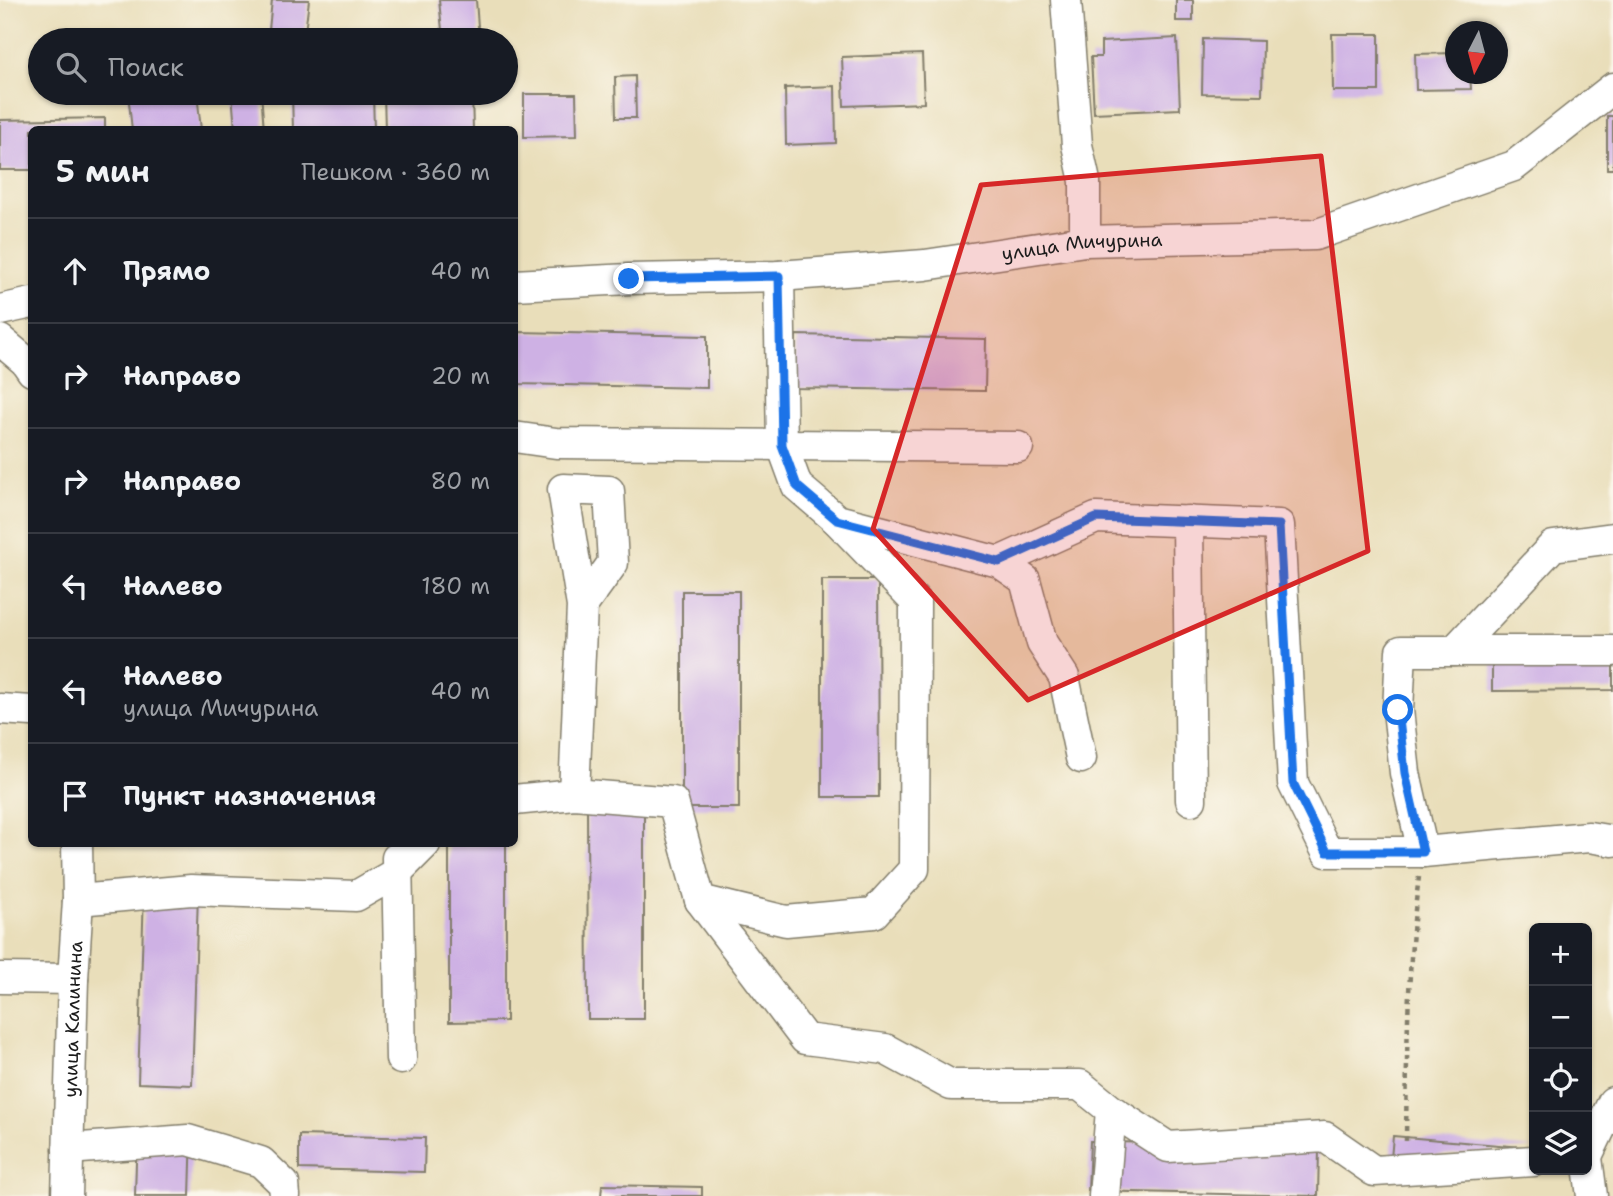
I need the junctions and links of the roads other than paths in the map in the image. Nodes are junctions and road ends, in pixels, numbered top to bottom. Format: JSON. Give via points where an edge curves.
{"nodes":[{"id":1,"x":1066,"y":0,"type":"edge"},
{"id":2,"x":1613,"y":88,"type":"edge"},
{"id":3,"x":1085,"y":241,"type":"junction"},
{"id":4,"x":779,"y":276,"type":"junction"},
{"id":5,"x":518,"y":285,"type":"edge"},
{"id":6,"x":28,"y":304,"type":"edge"},
{"id":7,"x":0,"y":310,"type":"edge"},
{"id":8,"x":0,"y":340,"type":"edge"},
{"id":9,"x":28,"y":365,"type":"edge"},
{"id":10,"x":518,"y":438,"type":"edge"},
{"id":11,"x":782,"y":445,"type":"junction"},
{"id":12,"x":1018,"y":447,"type":"dead end"},
{"id":13,"x":837,"y":520,"type":"junction"},
{"id":14,"x":1188,"y":521,"type":"junction"},
{"id":15,"x":1613,"y":538,"type":"edge"},
{"id":16,"x":999,"y":562,"type":"junction"},
{"id":17,"x":582,"y":606,"type":"dead end"},
{"id":18,"x":1454,"y":651,"type":"junction"},
{"id":19,"x":1613,"y":651,"type":"edge"},
{"id":20,"x":0,"y":709,"type":"edge"},
{"id":21,"x":28,"y":710,"type":"edge"},
{"id":22,"x":1081,"y":758,"type":"dead end"},
{"id":23,"x":574,"y":794,"type":"junction"},
{"id":24,"x":518,"y":800,"type":"edge"},
{"id":25,"x":1191,"y":800,"type":"dead end"},
{"id":26,"x":1613,"y":841,"type":"edge"},
{"id":27,"x":76,"y":847,"type":"edge"},
{"id":28,"x":397,"y":847,"type":"edge"},
{"id":29,"x":422,"y":847,"type":"edge"},
{"id":30,"x":1423,"y":852,"type":"junction"},
{"id":31,"x":397,"y":873,"type":"junction"},
{"id":32,"x":78,"y":900,"type":"junction"},
{"id":33,"x":700,"y":900,"type":"junction"},
{"id":34,"x":0,"y":978,"type":"edge"},
{"id":35,"x":72,"y":979,"type":"junction"},
{"id":36,"x":401,"y":1059,"type":"dead end"},
{"id":37,"x":1613,"y":1102,"type":"edge"},
{"id":38,"x":1111,"y":1110,"type":"junction"},
{"id":39,"x":1592,"y":1146,"type":"edge"},
{"id":40,"x":68,"y":1149,"type":"junction"},
{"id":41,"x":1529,"y":1161,"type":"edge"},
{"id":42,"x":1589,"y":1175,"type":"edge"},
{"id":43,"x":1372,"y":1183,"type":"edge"},
{"id":44,"x":67,"y":1196,"type":"edge"},
{"id":45,"x":285,"y":1196,"type":"edge"},
{"id":46,"x":1104,"y":1196,"type":"edge"},
{"id":47,"x":1592,"y":1196,"type":"edge"}],
"edges":[{"from":1,"to":3,"type":"street","via":[[1077,145],[1085,181]]},
{"from":2,"to":3,"type":"street","name":"улица Мичурина","via":[[1514,166],[1315,234]]},
{"from":3,"to":4,"type":"street","name":"улица Мичурина","via":[[925,265]]},
{"from":4,"to":5,"type":"street","name":"улица Мичурина"},
{"from":4,"to":11,"type":"street"},
{"from":6,"to":7,"type":"street"},
{"from":8,"to":9,"type":"street"},
{"from":10,"to":11,"type":"street","via":[[556,443]]},
{"from":11,"to":12,"type":"street"},
{"from":11,"to":13,"type":"street","via":[[797,486]]},
{"from":13,"to":16,"type":"street"},
{"from":13,"to":33,"type":"street","via":[[915,601],[914,869],[874,912],[786,921]]},
{"from":14,"to":16,"type":"street","via":[[1096,518]]},
{"from":14,"to":25,"type":"street"},
{"from":14,"to":30,"type":"street","via":[[1279,525],[1293,783],[1327,852]]},
{"from":15,"to":18,"type":"street","via":[[1553,546]]},
{"from":16,"to":22,"type":"street","via":[[1025,580],[1042,643],[1064,677]]},
{"from":17,"to":23,"type":"street"},
{"from":18,"to":19,"type":"street"},
{"from":18,"to":30,"type":"street","via":[[1401,651],[1398,710],[1405,773]]},
{"from":20,"to":21,"type":"street"},
{"from":23,"to":24,"type":"street"},
{"from":23,"to":33,"type":"street","via":[[673,802]]},
{"from":26,"to":30,"type":"street","via":[[1589,837]]},
{"from":27,"to":32,"type":"street","name":"улица Калинина"},
{"from":28,"to":31,"type":"street"},
{"from":29,"to":31,"type":"street"},
{"from":31,"to":32,"type":"street","via":[[356,896],[191,890]]},
{"from":31,"to":36,"type":"street"},
{"from":32,"to":35,"type":"street","name":"улица Калинина"},
{"from":33,"to":38,"type":"street","via":[[805,1039],[884,1049],[951,1085],[1080,1085]]},
{"from":34,"to":35,"type":"street"},
{"from":35,"to":40,"type":"street","name":"улица Калинина"},
{"from":37,"to":39,"type":"street"},
{"from":38,"to":43,"type":"street","via":[[1168,1147],[1325,1137]]},
{"from":38,"to":46,"type":"street"},
{"from":40,"to":44,"type":"street","name":"улица Калинина"},
{"from":40,"to":45,"type":"street","via":[[188,1140],[261,1162],[284,1184]]},
{"from":41,"to":43,"type":"street","via":[[1406,1168]]},
{"from":42,"to":47,"type":"street"}]}
